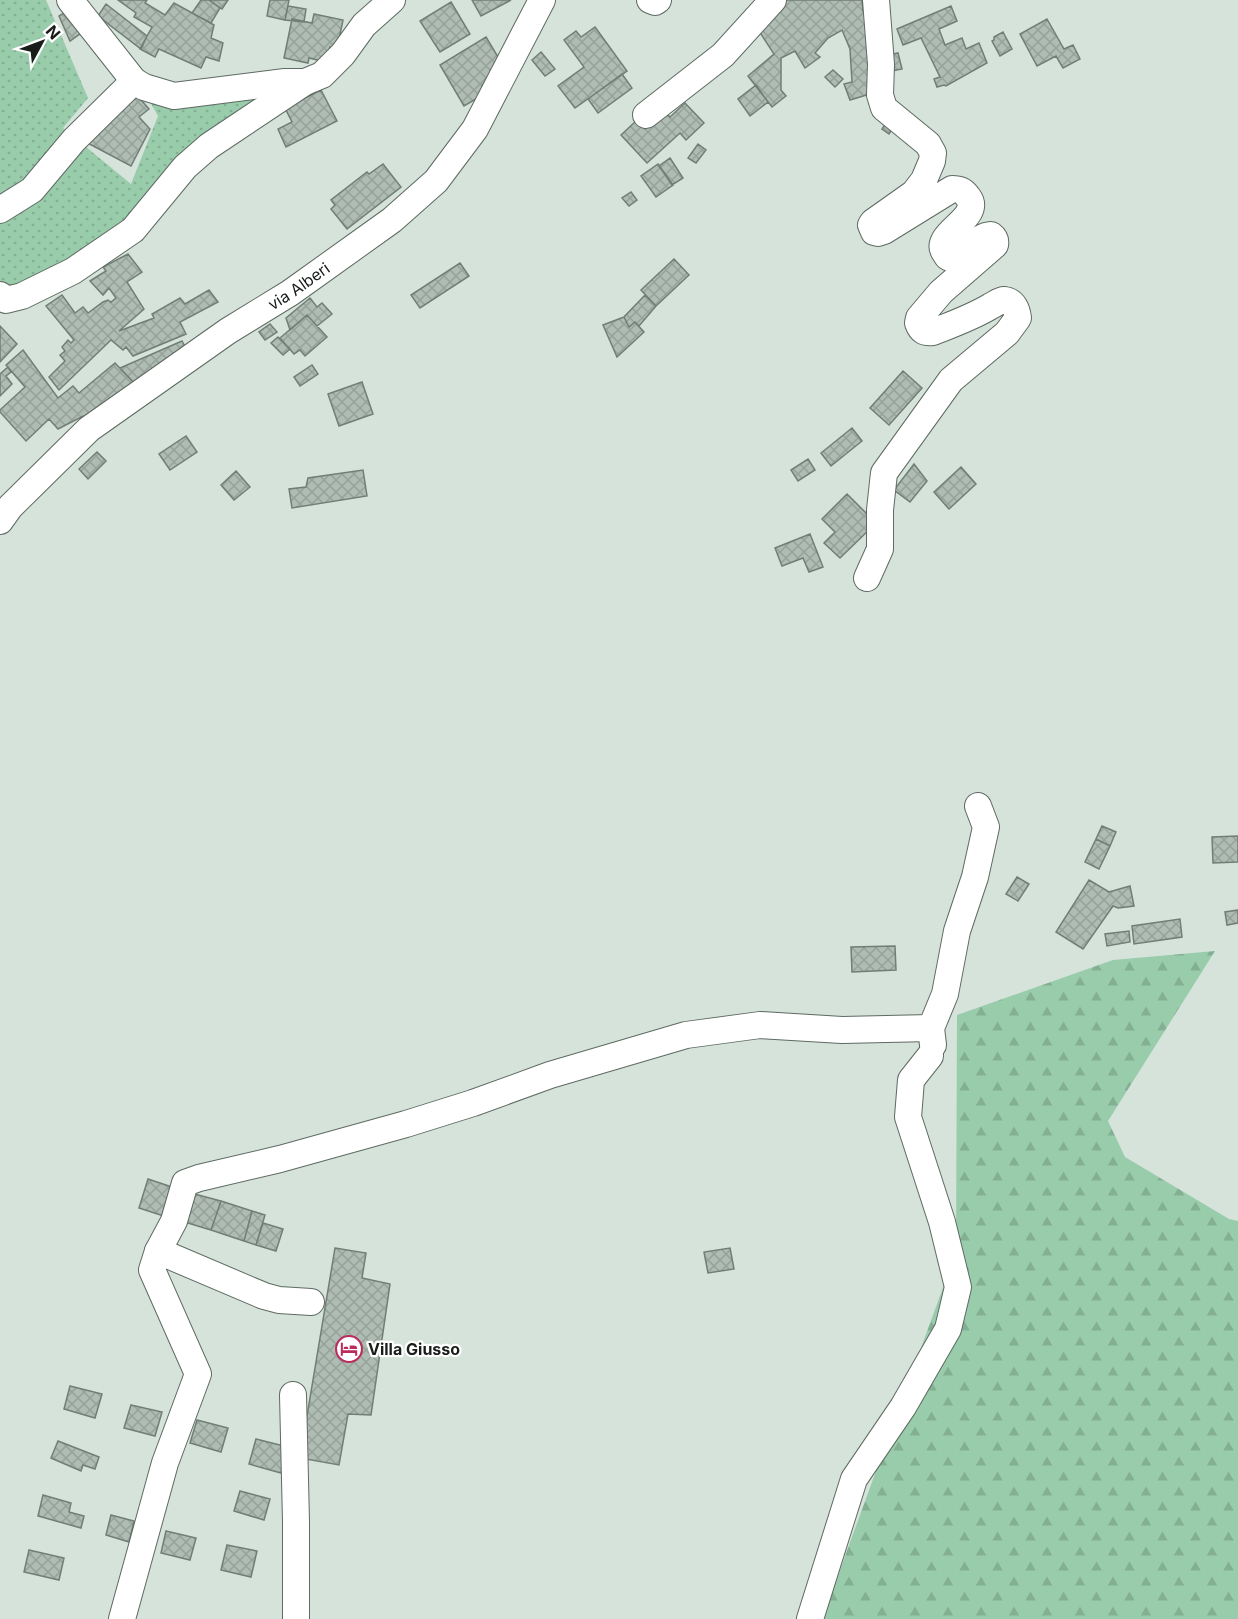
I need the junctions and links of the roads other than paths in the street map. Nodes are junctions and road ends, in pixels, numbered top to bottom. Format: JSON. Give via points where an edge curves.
{"nodes":[{"id":1,"x":70,"y":0,"type":"edge"},
{"id":2,"x":393,"y":0,"type":"edge"},
{"id":3,"x":542,"y":0,"type":"edge"},
{"id":4,"x":650,"y":0,"type":"edge"},
{"id":5,"x":658,"y":0,"type":"edge"},
{"id":6,"x":773,"y":0,"type":"edge"},
{"id":7,"x":876,"y":0,"type":"edge"},
{"id":8,"x":134,"y":81,"type":"junction"},
{"id":9,"x":305,"y":82,"type":"junction"},
{"id":10,"x":646,"y":115,"type":"dead end"},
{"id":11,"x":0,"y":210,"type":"edge"},
{"id":12,"x":0,"y":295,"type":"edge"},
{"id":13,"x":0,"y":521,"type":"edge"},
{"id":14,"x":867,"y":578,"type":"dead end"},
{"id":15,"x":978,"y":806,"type":"dead end"},
{"id":16,"x":931,"y":1043,"type":"junction"},
{"id":17,"x":158,"y":1251,"type":"junction"},
{"id":18,"x":311,"y":1302,"type":"dead end"},
{"id":19,"x":293,"y":1395,"type":"dead end"},
{"id":20,"x":122,"y":1619,"type":"edge"},
{"id":21,"x":296,"y":1619,"type":"edge"},
{"id":22,"x":810,"y":1619,"type":"edge"}],
"edges":[{"from":1,"to":8,"type":"street"},
{"from":2,"to":9,"type":"street","via":[[364,25],[322,75]]},
{"from":3,"to":13,"type":"street","name":"via Alberi","via":[[475,129],[436,181],[374,234],[89,429]]},
{"from":4,"to":5,"type":"street"},
{"from":6,"to":10,"type":"street","via":[[723,55]]},
{"from":7,"to":14,"type":"street","via":[[880,95],[884,108],[928,144],[933,153],[919,187],[873,222],[872,229],[884,231],[952,189],[960,189],[972,207],[945,239],[942,250],[953,259],[991,234],[995,245],[941,292],[920,318],[921,330],[933,332],[1006,300],[1017,309],[1018,318],[1007,333],[951,380],[884,473],[880,549]]},
{"from":8,"to":9,"type":"street","via":[[174,96]]},
{"from":8,"to":11,"type":"street","via":[[74,140],[32,190]]},
{"from":9,"to":12,"type":"street","via":[[209,146],[185,167],[133,230],[73,271],[22,296],[6,300]]},
{"from":15,"to":16,"type":"street","via":[[986,827]]},
{"from":16,"to":17,"type":"street","via":[[842,1030],[760,1025],[686,1035],[550,1075],[406,1124],[185,1183],[174,1221]]},
{"from":16,"to":22,"type":"street","via":[[911,1080],[908,1117],[958,1287],[948,1329],[903,1407],[854,1479]]},
{"from":17,"to":18,"type":"street","via":[[264,1296]]},
{"from":17,"to":20,"type":"street","via":[[152,1270],[198,1374],[165,1463]]},
{"from":19,"to":21,"type":"street"}]}
